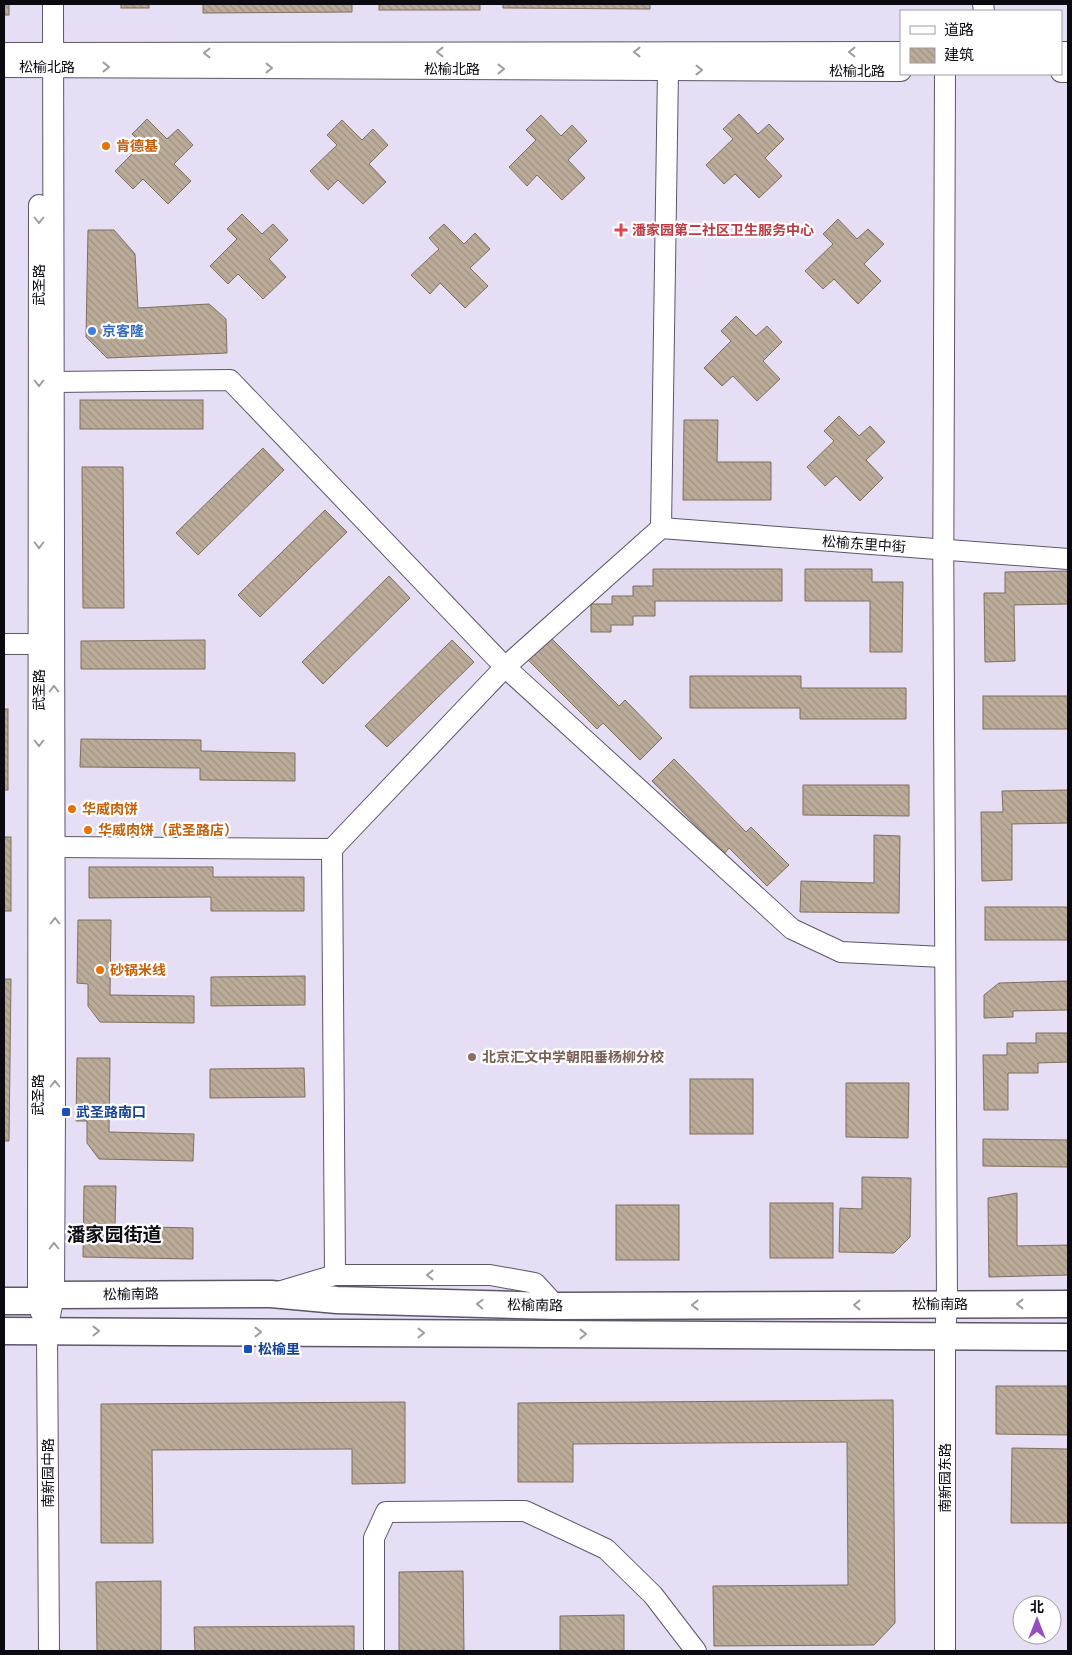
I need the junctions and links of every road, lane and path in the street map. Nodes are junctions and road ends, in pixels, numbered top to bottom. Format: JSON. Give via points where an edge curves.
{"nodes":[{"id":1,"x":53,"y":4,"type":"edge"},
{"id":2,"x":4,"y":52,"type":"edge"},
{"id":3,"x":900,"y":52,"type":"edge"},
{"id":4,"x":49,"y":62,"type":"junction"},
{"id":5,"x":4,"y":67,"type":"edge"},
{"id":6,"x":668,"y":70,"type":"junction"},
{"id":7,"x":900,"y":71,"type":"edge"},
{"id":8,"x":945,"y":75,"type":"edge"},
{"id":9,"x":54,"y":382,"type":"junction"},
{"id":10,"x":661,"y":528,"type":"junction"},
{"id":11,"x":942,"y":550,"type":"junction"},
{"id":12,"x":1068,"y":560,"type":"edge"},
{"id":13,"x":4,"y":644,"type":"edge"},
{"id":14,"x":39,"y":644,"type":"junction"},
{"id":15,"x":505,"y":667,"type":"junction"},
{"id":16,"x":55,"y":847,"type":"junction"},
{"id":17,"x":332,"y":849,"type":"junction"},
{"id":18,"x":944,"y":957,"type":"junction"},
{"id":19,"x":335,"y":1275,"type":"junction"},
{"id":20,"x":271,"y":1294,"type":"junction"},
{"id":21,"x":46,"y":1298,"type":"junction"},
{"id":22,"x":4,"y":1302,"type":"edge"},
{"id":23,"x":947,"y":1304,"type":"junction"},
{"id":24,"x":1068,"y":1304,"type":"edge"},
{"id":25,"x":556,"y":1306,"type":"junction"},
{"id":26,"x":4,"y":1331,"type":"edge"},
{"id":27,"x":47,"y":1331,"type":"junction"},
{"id":28,"x":945,"y":1337,"type":"junction"},
{"id":29,"x":1068,"y":1337,"type":"edge"},
{"id":30,"x":49,"y":1651,"type":"edge"},
{"id":31,"x":374,"y":1651,"type":"edge"},
{"id":32,"x":696,"y":1651,"type":"edge"},
{"id":33,"x":945,"y":1651,"type":"edge"}],
"edges":[{"from":1,"to":4,"type":"street","name":"武圣路"},
{"from":2,"to":4,"type":"street","name":"松榆北路"},
{"from":3,"to":4,"type":"street","name":"松榆北路","one_way":true},
{"from":4,"to":5,"type":"street","name":"松榆北路"},
{"from":4,"to":6,"type":"street","name":"松榆北路","one_way":true},
{"from":4,"to":9,"type":"street","name":"武圣路"},
{"from":4,"to":14,"type":"street","name":"武圣路","one_way":true},
{"from":6,"to":7,"type":"street","name":"松榆北路","one_way":true},
{"from":6,"to":10,"type":"street"},
{"from":8,"to":11,"type":"street","name":"南新园东路"},
{"from":9,"to":15,"type":"street","via":[[230,380]]},
{"from":16,"to":9,"type":"street","name":"武圣路","one_way":true},
{"from":10,"to":11,"type":"street","name":"松榆东里中街"},
{"from":10,"to":15,"type":"street"},
{"from":11,"to":12,"type":"street","name":"松榆东里中街"},
{"from":11,"to":18,"type":"street","name":"南新园东路"},
{"from":13,"to":14,"type":"street"},
{"from":14,"to":21,"type":"street","name":"武圣路","one_way":true},
{"from":15,"to":17,"type":"street"},
{"from":15,"to":18,"type":"street","via":[[792,929],[841,952]]},
{"from":16,"to":17,"type":"street"},
{"from":21,"to":16,"type":"street","name":"武圣路","one_way":true},
{"from":17,"to":19,"type":"street"},
{"from":18,"to":23,"type":"street","name":"南新园东路"},
{"from":19,"to":20,"type":"street"},
{"from":25,"to":19,"type":"street","one_way":true,"via":[[535,1283],[490,1275]]},
{"from":20,"to":21,"type":"main road","name":"松榆南路"},
{"from":25,"to":20,"type":"main road","name":"松榆南路","one_way":true,"via":[[337,1300]]},
{"from":21,"to":22,"type":"main road","name":"松榆南路"},
{"from":21,"to":27,"type":"street","name":"南新园中路"},
{"from":24,"to":23,"type":"main road","name":"松榆南路","one_way":true},
{"from":23,"to":25,"type":"main road","name":"松榆南路","one_way":true},
{"from":23,"to":28,"type":"street","name":"南新园东路"},
{"from":26,"to":27,"type":"main road","name":"松榆南路"},
{"from":27,"to":28,"type":"main road","name":"松榆南路","one_way":true},
{"from":27,"to":30,"type":"street","name":"南新园中路"},
{"from":28,"to":29,"type":"main road","name":"松榆南路"},
{"from":28,"to":33,"type":"street","name":"南新园东路"},
{"from":31,"to":32,"type":"street","via":[[374,1538],[386,1512],[524,1511],[606,1549],[653,1595]]}]}
